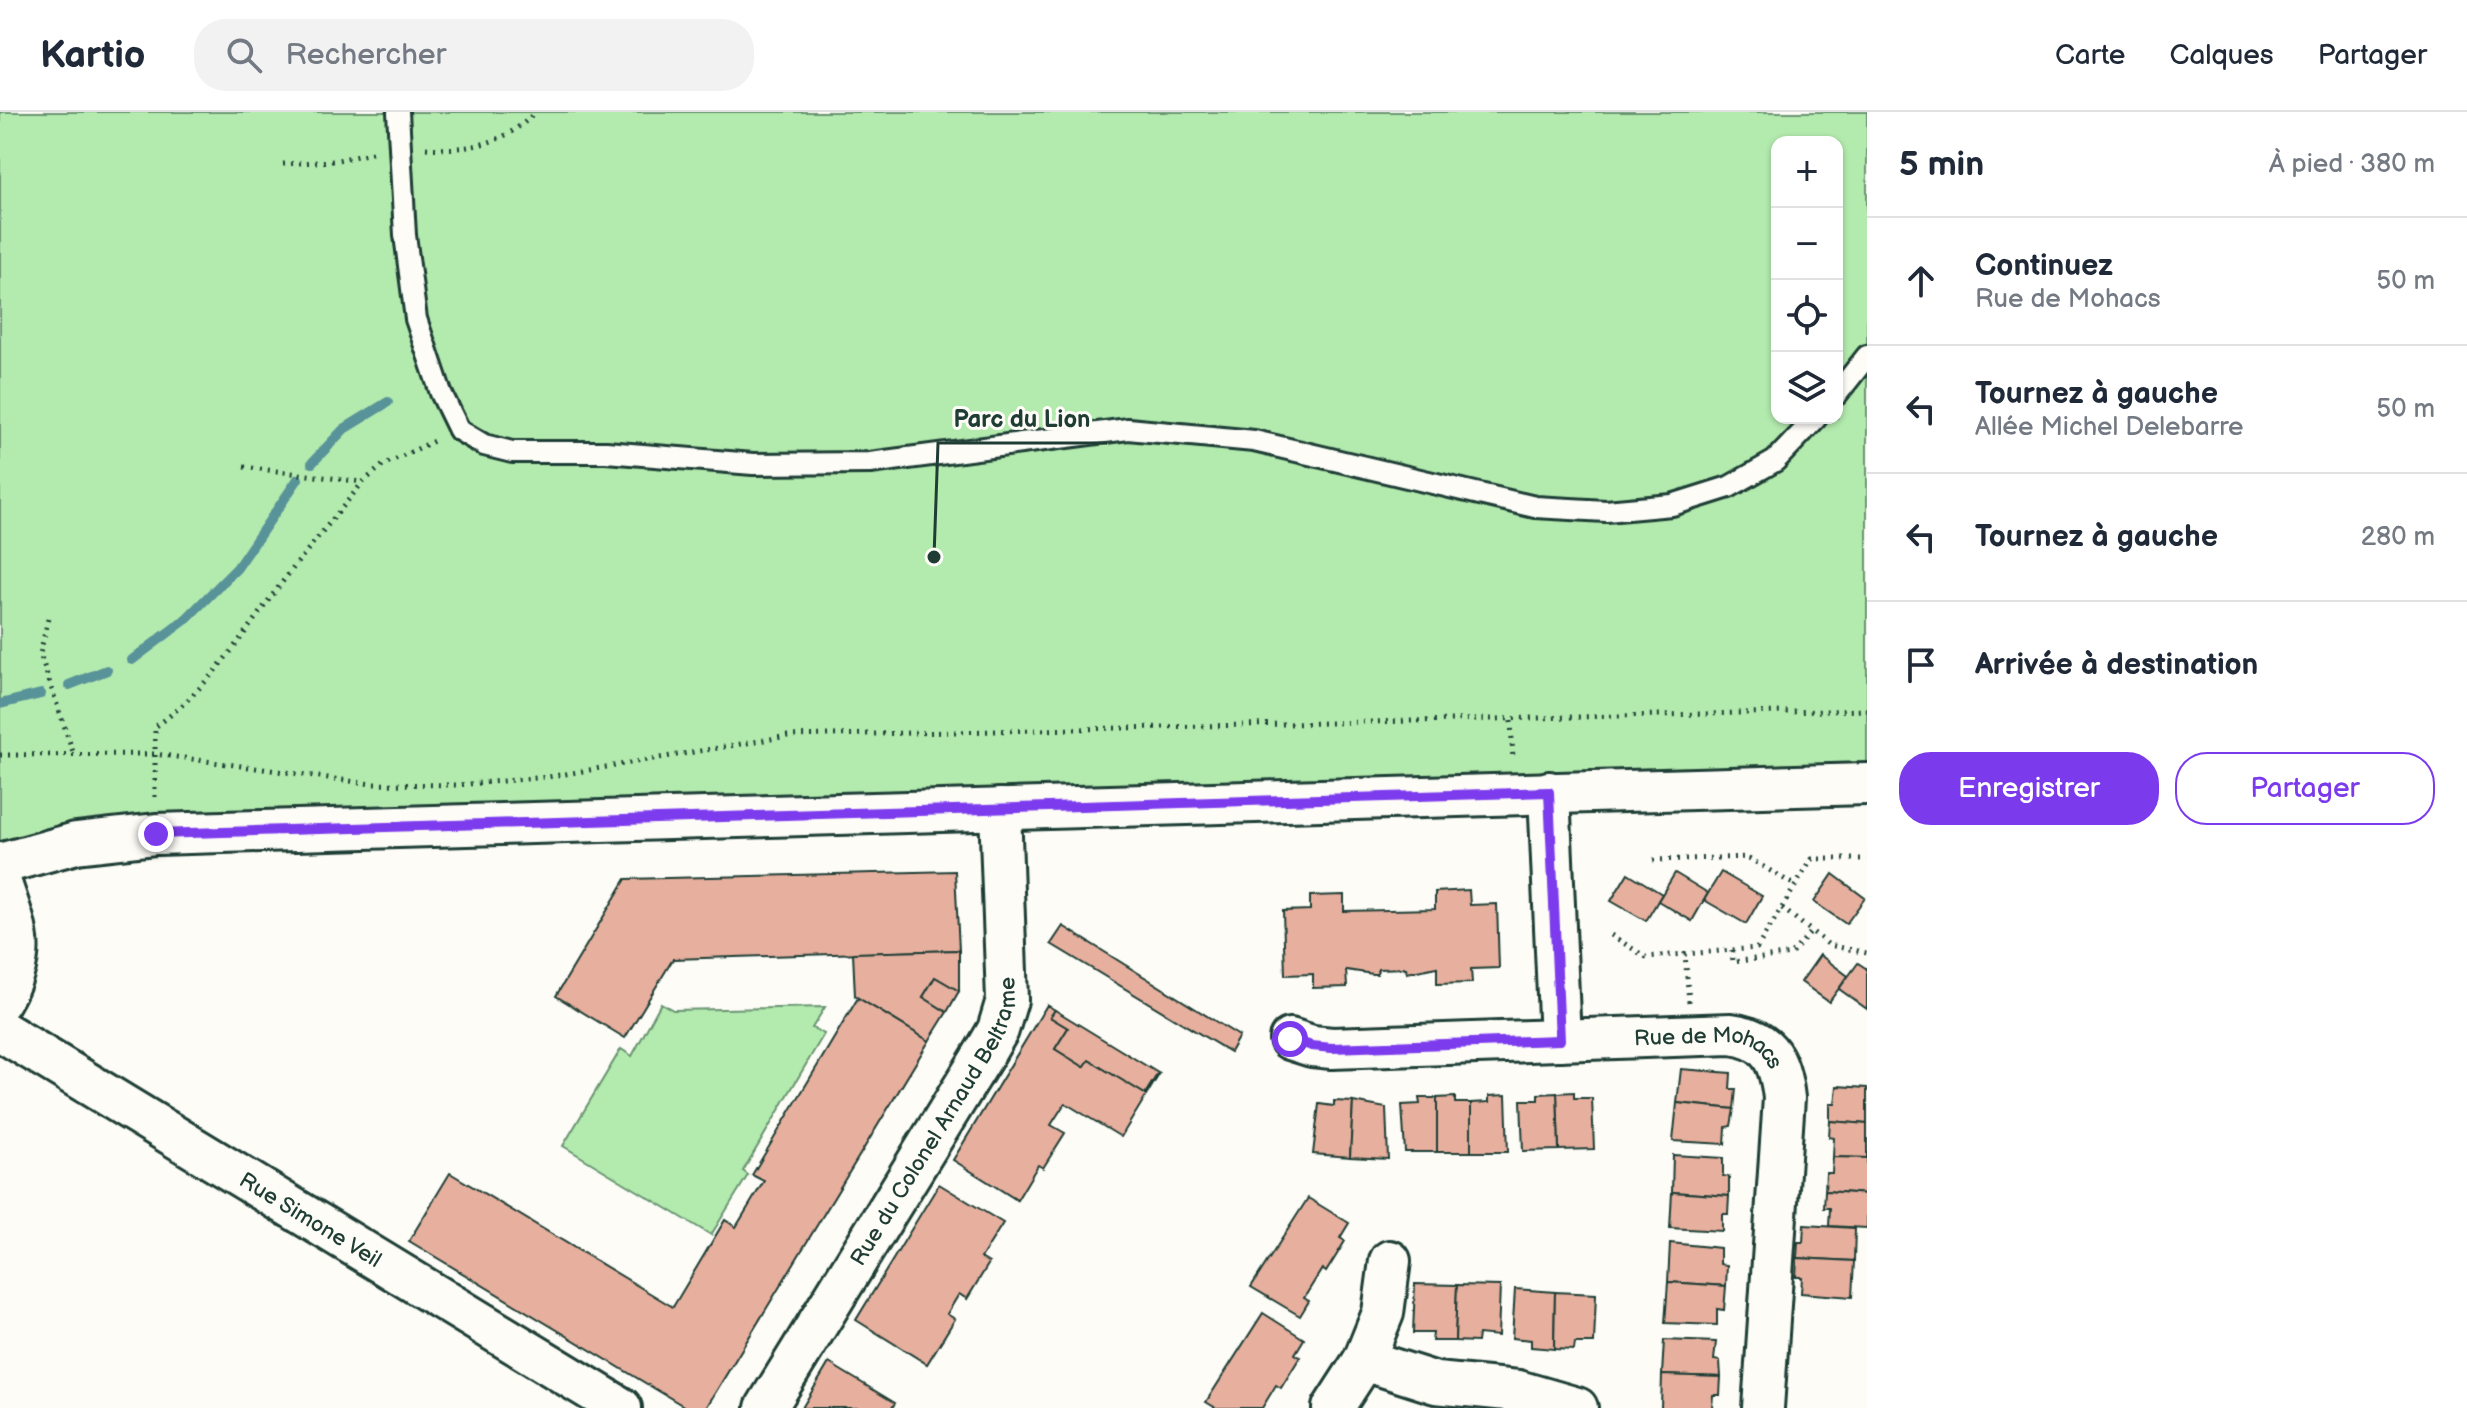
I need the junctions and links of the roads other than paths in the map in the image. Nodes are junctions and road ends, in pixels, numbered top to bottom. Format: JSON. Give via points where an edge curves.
{"nodes":[{"id":1,"x":398,"y":112,"type":"edge"},
{"id":2,"x":1867,"y":356,"type":"edge"},
{"id":3,"x":1843,"y":386,"type":"edge"},
{"id":4,"x":1810,"y":424,"type":"edge"},
{"id":5,"x":1867,"y":784,"type":"edge"},
{"id":6,"x":1549,"y":792,"type":"junction"},
{"id":7,"x":1000,"y":809,"type":"junction"},
{"id":8,"x":0,"y":864,"type":"edge"},
{"id":9,"x":0,"y":881,"type":"edge"},
{"id":10,"x":0,"y":1001,"type":"edge"},
{"id":11,"x":0,"y":1030,"type":"edge"},
{"id":12,"x":1290,"y":1039,"type":"dead end"},
{"id":13,"x":1560,"y":1040,"type":"junction"},
{"id":14,"x":1390,"y":1261,"type":"dead end"},
{"id":15,"x":1364,"y":1360,"type":"junction"},
{"id":16,"x":621,"y":1408,"type":"edge"},
{"id":17,"x":766,"y":1408,"type":"edge"},
{"id":18,"x":1333,"y":1408,"type":"edge"},
{"id":19,"x":1577,"y":1408,"type":"edge"},
{"id":20,"x":1763,"y":1408,"type":"edge"}],
"edges":[{"from":1,"to":4,"type":"lane","via":[[416,319],[459,430],[484,445],[512,452],[606,452],[753,464],[870,463],[1128,429],[1186,432],[1254,441],[1535,507],[1606,511],[1672,505],[1729,487],[1775,461]]},
{"from":2,"to":3,"type":"lane"},
{"from":5,"to":6,"type":"street"},
{"from":6,"to":7,"type":"street"},
{"from":6,"to":13,"type":"street"},
{"from":7,"to":8,"type":"street","via":[[108,838]]},
{"from":7,"to":17,"type":"street","name":"Rue du Colonel Arnaud Beltrame","via":[[1005,1013]]},
{"from":9,"to":10,"type":"street","via":[[20,953]]},
{"from":11,"to":16,"type":"street","name":"Rue Simone Veil"},
{"from":12,"to":13,"type":"street","name":"Rue de Mohacs","via":[[1332,1048]]},
{"from":13,"to":20,"type":"street","name":"Rue de Mohacs","via":[[1731,1034],[1761,1042],[1778,1065],[1784,1098]]},
{"from":14,"to":15,"type":"street","via":[[1383,1313]]},
{"from":15,"to":18,"type":"street"},
{"from":15,"to":19,"type":"street","via":[[1436,1383],[1518,1391]]}]}
